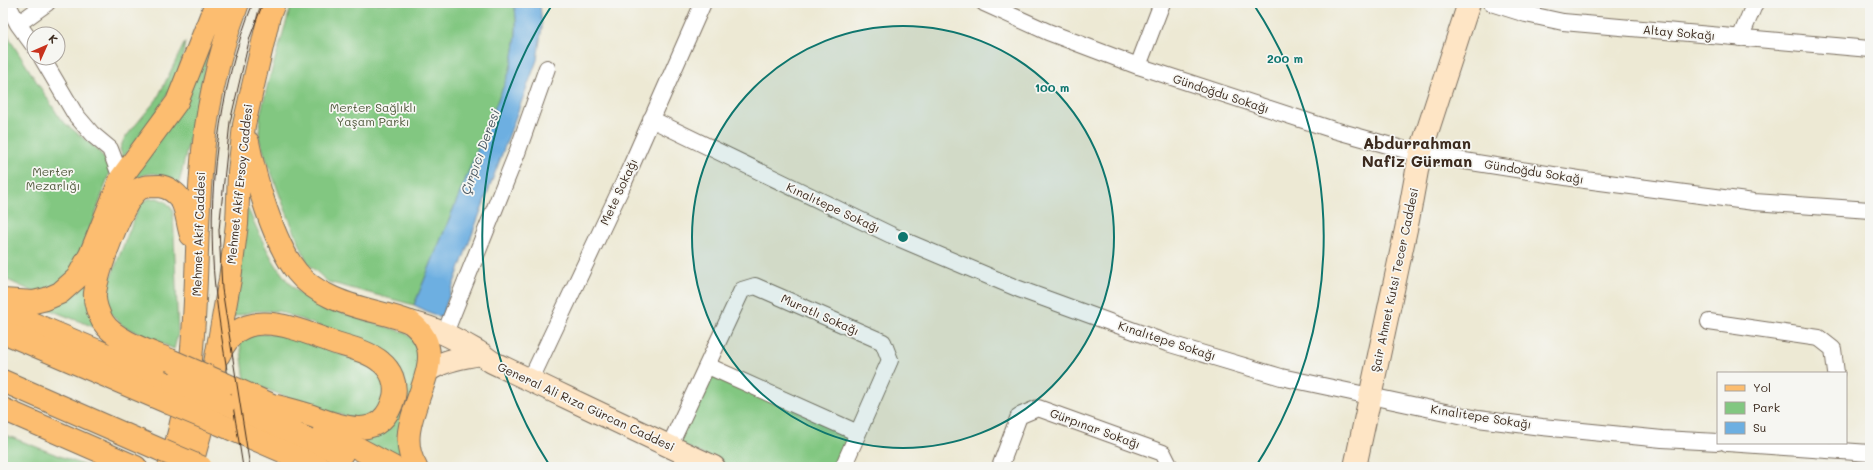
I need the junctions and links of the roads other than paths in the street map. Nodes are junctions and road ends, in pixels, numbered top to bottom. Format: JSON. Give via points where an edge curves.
{"nodes":[{"id":1,"x":7,"y":3,"type":"edge"},
{"id":2,"x":47,"y":3,"type":"edge"},
{"id":3,"x":216,"y":3,"type":"edge"},
{"id":4,"x":238,"y":3,"type":"edge"},
{"id":5,"x":274,"y":3,"type":"edge"},
{"id":6,"x":703,"y":3,"type":"edge"},
{"id":7,"x":984,"y":3,"type":"edge"},
{"id":8,"x":1162,"y":3,"type":"edge"},
{"id":9,"x":1469,"y":3,"type":"edge"},
{"id":10,"x":1491,"y":3,"type":"edge"},
{"id":11,"x":1754,"y":3,"type":"edge"},
{"id":12,"x":18,"y":24,"type":"junction"},
{"id":13,"x":26,"y":35,"type":"edge"},
{"id":14,"x":1740,"y":38,"type":"junction"},
{"id":15,"x":1870,"y":49,"type":"edge"},
{"id":16,"x":47,"y":66,"type":"edge"},
{"id":17,"x":1138,"y":66,"type":"junction"},
{"id":18,"x":547,"y":68,"type":"dead end"},
{"id":19,"x":651,"y":119,"type":"junction"},
{"id":20,"x":244,"y":125,"type":"junction"},
{"id":21,"x":1420,"y":154,"type":"junction"},
{"id":22,"x":121,"y":178,"type":"junction"},
{"id":23,"x":1870,"y":210,"type":"edge"},
{"id":24,"x":198,"y":257,"type":"junction"},
{"id":25,"x":3,"y":300,"type":"edge"},
{"id":26,"x":3,"y":311,"type":"edge"},
{"id":27,"x":23,"y":319,"type":"junction"},
{"id":28,"x":410,"y":322,"type":"junction"},
{"id":29,"x":1709,"y":322,"type":"dead end"},
{"id":30,"x":3,"y":332,"type":"edge"},
{"id":31,"x":445,"y":333,"type":"junction"},
{"id":32,"x":482,"y":354,"type":"junction"},
{"id":33,"x":170,"y":360,"type":"junction"},
{"id":34,"x":708,"y":366,"type":"junction"},
{"id":35,"x":429,"y":370,"type":"junction"},
{"id":36,"x":1836,"y":372,"type":"edge"},
{"id":37,"x":531,"y":379,"type":"junction"},
{"id":38,"x":3,"y":381,"type":"edge"},
{"id":39,"x":172,"y":393,"type":"junction"},
{"id":40,"x":220,"y":394,"type":"junction"},
{"id":41,"x":1370,"y":397,"type":"junction"},
{"id":42,"x":277,"y":406,"type":"junction"},
{"id":43,"x":3,"y":409,"type":"edge"},
{"id":44,"x":3,"y":423,"type":"edge"},
{"id":45,"x":858,"y":433,"type":"junction"},
{"id":46,"x":1717,"y":442,"type":"edge"},
{"id":47,"x":1761,"y":444,"type":"edge"},
{"id":48,"x":669,"y":446,"type":"junction"},
{"id":49,"x":1830,"y":446,"type":"edge"},
{"id":50,"x":1870,"y":453,"type":"edge"},
{"id":51,"x":111,"y":456,"type":"junction"},
{"id":52,"x":166,"y":459,"type":"edge"},
{"id":53,"x":136,"y":467,"type":"edge"},
{"id":54,"x":191,"y":467,"type":"edge"},
{"id":55,"x":201,"y":467,"type":"edge"},
{"id":56,"x":319,"y":467,"type":"edge"},
{"id":57,"x":370,"y":467,"type":"edge"},
{"id":58,"x":393,"y":467,"type":"edge"},
{"id":59,"x":416,"y":467,"type":"edge"},
{"id":60,"x":714,"y":467,"type":"edge"},
{"id":61,"x":843,"y":467,"type":"edge"},
{"id":62,"x":1000,"y":467,"type":"edge"},
{"id":63,"x":1170,"y":467,"type":"edge"},
{"id":64,"x":1355,"y":467,"type":"edge"}],
"edges":[{"from":1,"to":12,"type":"street"},
{"from":2,"to":12,"type":"street"},
{"from":3,"to":22,"type":"main road","via":[[177,102]]},
{"from":4,"to":24,"type":"main road","name":"Mehmet Akif Caddesi","via":[[219,57],[211,96],[201,173]]},
{"from":5,"to":20,"type":"main road","name":"Mehmet Akif Ersoy Caddesi"},
{"from":6,"to":19,"type":"street","name":"Mete Sokağı"},
{"from":7,"to":17,"type":"street","name":"Gündoğdu Sokağı","via":[[1048,32]]},
{"from":8,"to":17,"type":"street"},
{"from":9,"to":21,"type":"main road","name":"Şair Ahmet Kutsi Tecer Caddesi"},
{"from":10,"to":14,"type":"street","name":"Altay Sokağı","via":[[1563,22]]},
{"from":11,"to":14,"type":"street"},
{"from":12,"to":13,"type":"street"},
{"from":14,"to":15,"type":"street","name":"Altay Sokağı"},
{"from":16,"to":22,"type":"street","via":[[75,114],[92,134],[110,149]]},
{"from":17,"to":21,"type":"street","name":"Gündoğdu Sokağı","via":[[1328,128]]},
{"from":18,"to":31,"type":"street","via":[[517,153]]},
{"from":19,"to":37,"type":"street","name":"Mete Sokağı"},
{"from":19,"to":41,"type":"street","name":"Kınalıtepe Sokağı","via":[[891,235],[1019,289],[1167,343],[1281,376]]},
{"from":20,"to":28,"type":"main road","via":[[262,194],[277,236],[298,273],[329,296]]},
{"from":20,"to":40,"type":"main road","name":"Mehmet Akif Ersoy Caddesi"},
{"from":21,"to":23,"type":"street","name":"Gündoğdu Sokağı","via":[[1585,180],[1746,201]]},
{"from":21,"to":41,"type":"main road","name":"Şair Ahmet Kutsi Tecer Caddesi"},
{"from":22,"to":25,"type":"main road","via":[[90,255],[77,278],[60,293],[46,300]]},
{"from":24,"to":33,"type":"main road","via":[[181,200],[165,187],[154,186],[138,190],[127,205],[100,271],[95,294],[96,309],[104,323],[115,334]]},
{"from":24,"to":52,"type":"main road","name":"Mehmet Akif Caddesi","via":[[194,337],[187,398],[176,447]]},
{"from":26,"to":27,"type":"main road"},
{"from":27,"to":33,"type":"main road","via":[[54,323]]},
{"from":27,"to":39,"type":"main road"},
{"from":28,"to":31,"type":"main road","name":"General Ali Rıza Gürcan Caddesi"},
{"from":28,"to":35,"type":"main road","via":[[418,328],[429,344]]},
{"from":29,"to":36,"type":"street","via":[[1819,338],[1833,349]]},
{"from":30,"to":39,"type":"main road"},
{"from":31,"to":32,"type":"main road","name":"General Ali Rıza Gürcan Caddesi"},
{"from":32,"to":35,"type":"main road","via":[[451,360]]},
{"from":32,"to":37,"type":"main road","name":"General Ali Rıza Gürcan Caddesi","via":[[492,363]]},
{"from":33,"to":40,"type":"main road","bridge":true},
{"from":34,"to":45,"type":"street"},
{"from":34,"to":45,"type":"street","name":"Muratlı Sokağı","via":[[742,290],[755,286],[884,342],[890,360]]},
{"from":34,"to":48,"type":"street","name":"Muratlı Sokağı"},
{"from":35,"to":59,"type":"main road","via":[[409,428],[411,460]]},
{"from":37,"to":48,"type":"main road","name":"General Ali Rıza Gürcan Caddesi","via":[[589,410]]},
{"from":38,"to":52,"type":"main road"},
{"from":39,"to":40,"type":"main road","bridge":true},
{"from":40,"to":42,"type":"main road"},
{"from":40,"to":42,"type":"main road","via":[[223,347],[234,333],[247,326],[263,323],[285,325],[363,352],[380,361],[394,380],[391,408],[372,426],[361,429],[346,428]]},
{"from":40,"to":54,"type":"main road","via":[[207,408]]},
{"from":40,"to":56,"type":"main road"},
{"from":40,"to":57,"type":"main road"},
{"from":41,"to":46,"type":"street","name":"Kınalıtepe Sokağı","via":[[1478,419],[1662,439]]},
{"from":41,"to":64,"type":"main road","name":"Şair Ahmet Kutsi Tecer Caddesi"},
{"from":42,"to":58,"type":"main road"},
{"from":43,"to":51,"type":"main road"},
{"from":44,"to":51,"type":"main road"},
{"from":45,"to":61,"type":"street","name":"Muratlı Sokağı"},
{"from":47,"to":49,"type":"street"},
{"from":48,"to":60,"type":"main road","name":"General Ali Rıza Gürcan Caddesi"},
{"from":49,"to":50,"type":"street"},
{"from":51,"to":53,"type":"main road"},
{"from":52,"to":55,"type":"main road","bridge":true},
{"from":62,"to":63,"type":"street","name":"Gürpınar Sokağı","via":[[1019,416],[1038,408],[1163,453]]}]}
